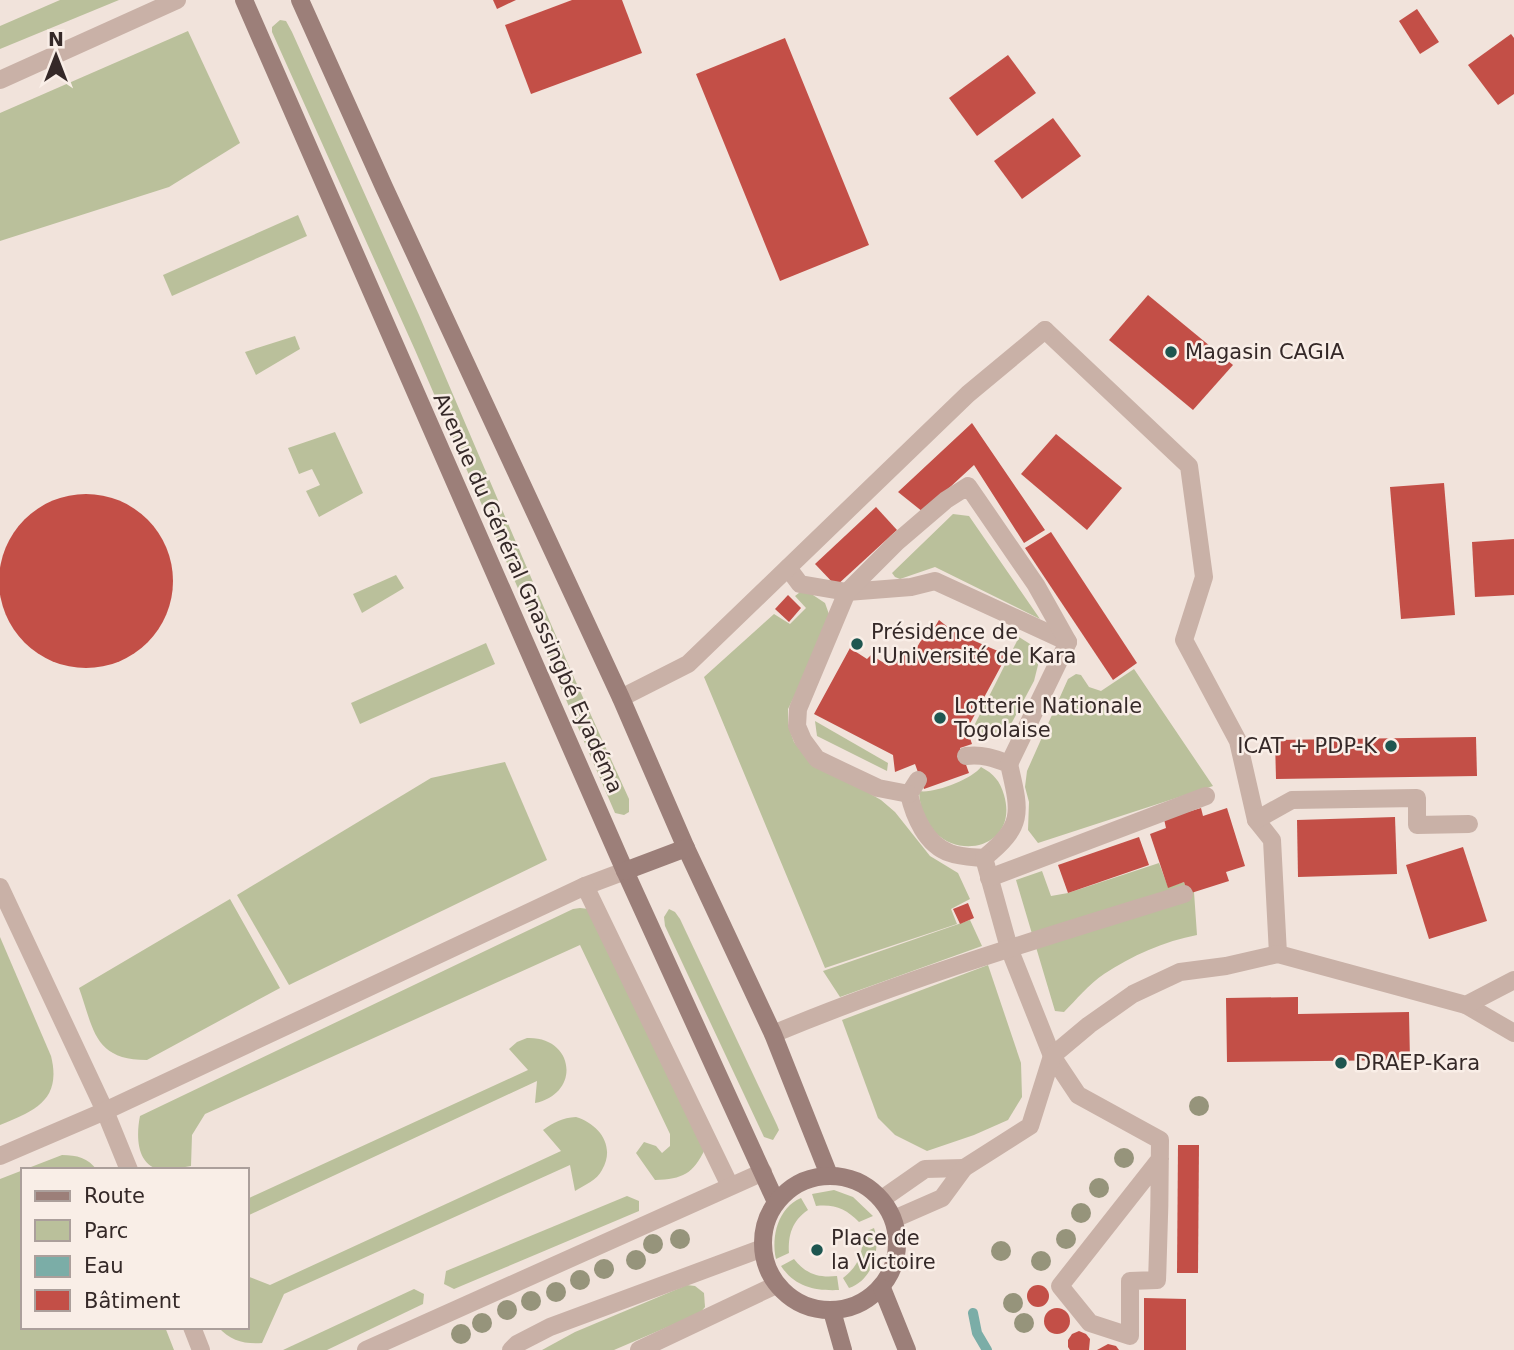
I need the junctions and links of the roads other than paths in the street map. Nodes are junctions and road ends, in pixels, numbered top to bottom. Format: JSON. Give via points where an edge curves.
{"nodes":[{"id":1,"x":177,"y":0,"type":"edge"},
{"id":2,"x":244,"y":0,"type":"edge"},
{"id":3,"x":300,"y":0,"type":"edge"},
{"id":4,"x":0,"y":80,"type":"edge"},
{"id":5,"x":788,"y":568,"type":"junction"},
{"id":6,"x":847,"y":592,"type":"junction"},
{"id":7,"x":1068,"y":642,"type":"junction"},
{"id":8,"x":621,"y":698,"type":"junction"},
{"id":9,"x":966,"y":756,"type":"dead end"},
{"id":10,"x":1009,"y":764,"type":"junction"},
{"id":11,"x":1206,"y":796,"type":"dead end"},
{"id":12,"x":1256,"y":820,"type":"junction"},
{"id":13,"x":1469,"y":824,"type":"dead end"},
{"id":14,"x":686,"y":848,"type":"junction"},
{"id":15,"x":984,"y":858,"type":"junction"},
{"id":16,"x":625,"y":872,"type":"junction"},
{"id":17,"x":989,"y":878,"type":"junction"},
{"id":18,"x":586,"y":886,"type":"junction"},
{"id":19,"x":0,"y":887,"type":"edge"},
{"id":20,"x":1184,"y":894,"type":"dead end"},
{"id":21,"x":1009,"y":948,"type":"junction"},
{"id":22,"x":1278,"y":954,"type":"junction"},
{"id":23,"x":1514,"y":981,"type":"edge"},
{"id":24,"x":1466,"y":1005,"type":"junction"},
{"id":25,"x":1514,"y":1033,"type":"edge"},
{"id":26,"x":773,"y":1034,"type":"junction"},
{"id":27,"x":1052,"y":1056,"type":"junction"},
{"id":28,"x":105,"y":1111,"type":"junction"},
{"id":29,"x":0,"y":1156,"type":"edge"},
{"id":30,"x":1160,"y":1159,"type":"junction"},
{"id":31,"x":128,"y":1168,"type":"edge"},
{"id":32,"x":964,"y":1168,"type":"junction"},
{"id":33,"x":762,"y":1172,"type":"junction"},
{"id":34,"x":829,"y":1175,"type":"junction"},
{"id":35,"x":730,"y":1186,"type":"junction"},
{"id":36,"x":882,"y":1199,"type":"junction"},
{"id":37,"x":776,"y":1202,"type":"junction"},
{"id":38,"x":894,"y":1219,"type":"junction"},
{"id":39,"x":762,"y":1248,"type":"junction"},
{"id":40,"x":776,"y":1285,"type":"junction"},
{"id":41,"x":882,"y":1288,"type":"junction"},
{"id":42,"x":832,"y":1311,"type":"junction"},
{"id":43,"x":193,"y":1329,"type":"edge"},
{"id":44,"x":201,"y":1350,"type":"edge"},
{"id":45,"x":366,"y":1350,"type":"edge"},
{"id":46,"x":510,"y":1350,"type":"edge"},
{"id":47,"x":639,"y":1350,"type":"edge"},
{"id":48,"x":843,"y":1350,"type":"edge"},
{"id":49,"x":906,"y":1350,"type":"edge"}],
"edges":[{"from":1,"to":4,"type":"street"},
{"from":2,"to":16,"type":"main road","name":"Avenue du Général Gnassingbé Eyadéma"},
{"from":3,"to":8,"type":"main road","name":"Avenue du Général Gnassingbé Eyadéma"},
{"from":5,"to":6,"type":"street","via":[[800,584]]},
{"from":5,"to":8,"type":"street","via":[[688,664]]},
{"from":5,"to":12,"type":"street","via":[[968,394],[1045,330],[1189,466],[1203,577],[1184,640],[1238,741]]},
{"from":6,"to":7,"type":"street","via":[[935,581]]},
{"from":6,"to":7,"type":"street","via":[[897,542],[968,486],[1036,585]]},
{"from":6,"to":15,"type":"street","via":[[798,709],[797,726],[803,740],[817,759],[878,788],[914,787],[912,808],[932,843],[949,853]]},
{"from":7,"to":10,"type":"street"},
{"from":8,"to":14,"type":"main road","name":"Avenue du Général Gnassingbé Eyadéma"},
{"from":9,"to":10,"type":"street","via":[[993,757]]},
{"from":10,"to":15,"type":"street","via":[[1018,806],[1014,825],[1004,842]]},
{"from":11,"to":17,"type":"street"},
{"from":12,"to":13,"type":"street","via":[[1292,800],[1417,798],[1417,825]]},
{"from":12,"to":22,"type":"street","via":[[1272,840]]},
{"from":14,"to":16,"type":"main road"},
{"from":14,"to":26,"type":"main road","name":"Avenue du Général Gnassingbé Eyadéma"},
{"from":15,"to":17,"type":"street"},
{"from":16,"to":18,"type":"street"},
{"from":16,"to":33,"type":"main road","name":"Avenue du Général Gnassingbé Eyadéma"},
{"from":17,"to":21,"type":"street"},
{"from":18,"to":28,"type":"street"},
{"from":18,"to":35,"type":"street"},
{"from":19,"to":28,"type":"street"},
{"from":20,"to":21,"type":"street"},
{"from":21,"to":26,"type":"street"},
{"from":21,"to":27,"type":"street"},
{"from":22,"to":24,"type":"street"},
{"from":22,"to":27,"type":"street","via":[[1180,972],[1133,994]]},
{"from":23,"to":24,"type":"street"},
{"from":24,"to":25,"type":"street"},
{"from":26,"to":34,"type":"main road","name":"Avenue du Général Gnassingbé Eyadéma"},
{"from":27,"to":30,"type":"street","via":[[1079,1095],[1160,1140]]},
{"from":27,"to":32,"type":"street","via":[[1030,1126]]},
{"from":28,"to":29,"type":"street"},
{"from":28,"to":31,"type":"street"},
{"from":30,"to":30,"type":"street","via":[[1157,1280],[1130,1281],[1130,1336],[1090,1323],[1060,1286]]},
{"from":32,"to":36,"type":"street","via":[[925,1169]]},
{"from":32,"to":38,"type":"street","via":[[942,1198]]},
{"from":33,"to":35,"type":"street"},
{"from":33,"to":37,"type":"main road","name":"Avenue du Général Gnassingbé Eyadéma"},
{"from":34,"to":36,"type":"main road","via":[[867,1186]]},
{"from":34,"to":37,"type":"main road","via":[[790,1188]]},
{"from":35,"to":45,"type":"street"},
{"from":36,"to":38,"type":"main road"},
{"from":37,"to":39,"type":"main road","via":[[763,1232]]},
{"from":38,"to":41,"type":"main road","via":[[897,1255]]},
{"from":39,"to":40,"type":"main road"},
{"from":39,"to":46,"type":"street","via":[[550,1327]]},
{"from":40,"to":42,"type":"main road","via":[[811,1308]]},
{"from":40,"to":47,"type":"street"},
{"from":41,"to":42,"type":"main road","via":[[868,1300]]},
{"from":41,"to":49,"type":"main road"},
{"from":42,"to":48,"type":"main road"},
{"from":43,"to":44,"type":"street"}]}
